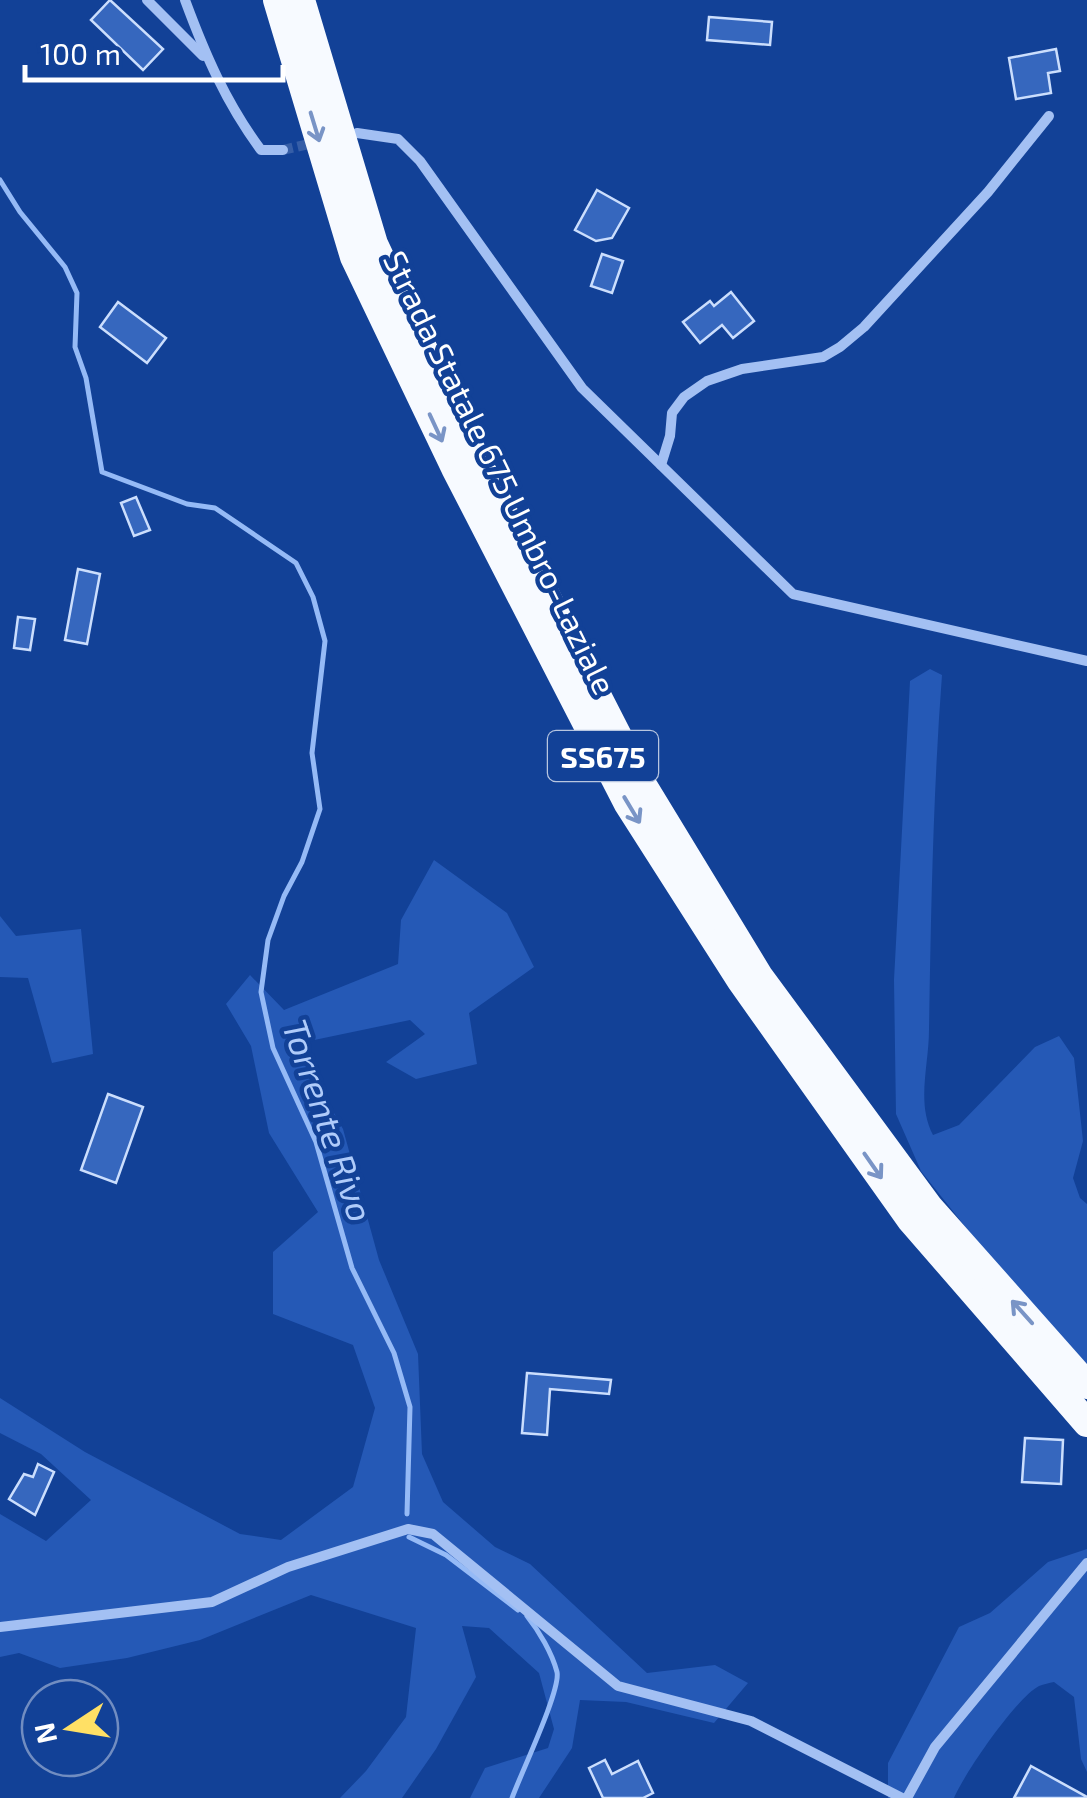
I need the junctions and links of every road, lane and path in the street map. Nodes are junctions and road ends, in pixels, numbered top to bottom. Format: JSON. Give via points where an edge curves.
{"nodes":[{"id":1,"x":148,"y":0,"type":"edge"},
{"id":2,"x":186,"y":0,"type":"edge"},
{"id":3,"x":277,"y":0,"type":"edge"},
{"id":4,"x":301,"y":0,"type":"edge"},
{"id":5,"x":208,"y":60,"type":"junction"},
{"id":6,"x":1049,"y":116,"type":"dead end"},
{"id":7,"x":358,"y":133,"type":"dead end"},
{"id":8,"x":283,"y":150,"type":"tunnel mouth"},
{"id":9,"x":661,"y":464,"type":"junction"},
{"id":10,"x":1087,"y":661,"type":"edge"},
{"id":11,"x":1087,"y":1385,"type":"edge"},
{"id":12,"x":1087,"y":1422,"type":"edge"},
{"id":13,"x":1087,"y":1564,"type":"edge"},
{"id":14,"x":0,"y":1627,"type":"edge"},
{"id":15,"x":904,"y":1798,"type":"edge"}],
"edges":[{"from":1,"to":5,"type":"street"},
{"from":2,"to":5,"type":"street"},
{"from":3,"to":12,"type":"highway","name":"Strada Statale 675 Umbro-Laziale","number":"SS675","one_way":true,"via":[[354,257],[628,804],[740,982],[910,1219]]},
{"from":11,"to":4,"type":"highway","name":"Strada Statale 675 Umbro-Laziale","number":"SS675","one_way":true,"via":[[929,1207],[759,976],[644,788],[374,244]]},
{"from":5,"to":8,"type":"street","via":[[261,150]]},
{"from":6,"to":9,"type":"street","via":[[988,192],[840,348],[824,358],[742,369],[684,397],[672,413]]},
{"from":7,"to":9,"type":"street","via":[[398,139],[420,161],[582,388]]},
{"from":9,"to":10,"type":"street","via":[[793,594]]},
{"from":13,"to":15,"type":"street","via":[[935,1747]]},
{"from":14,"to":15,"type":"street","via":[[212,1602],[288,1567],[408,1529],[433,1534],[618,1686],[751,1721]]}]}
